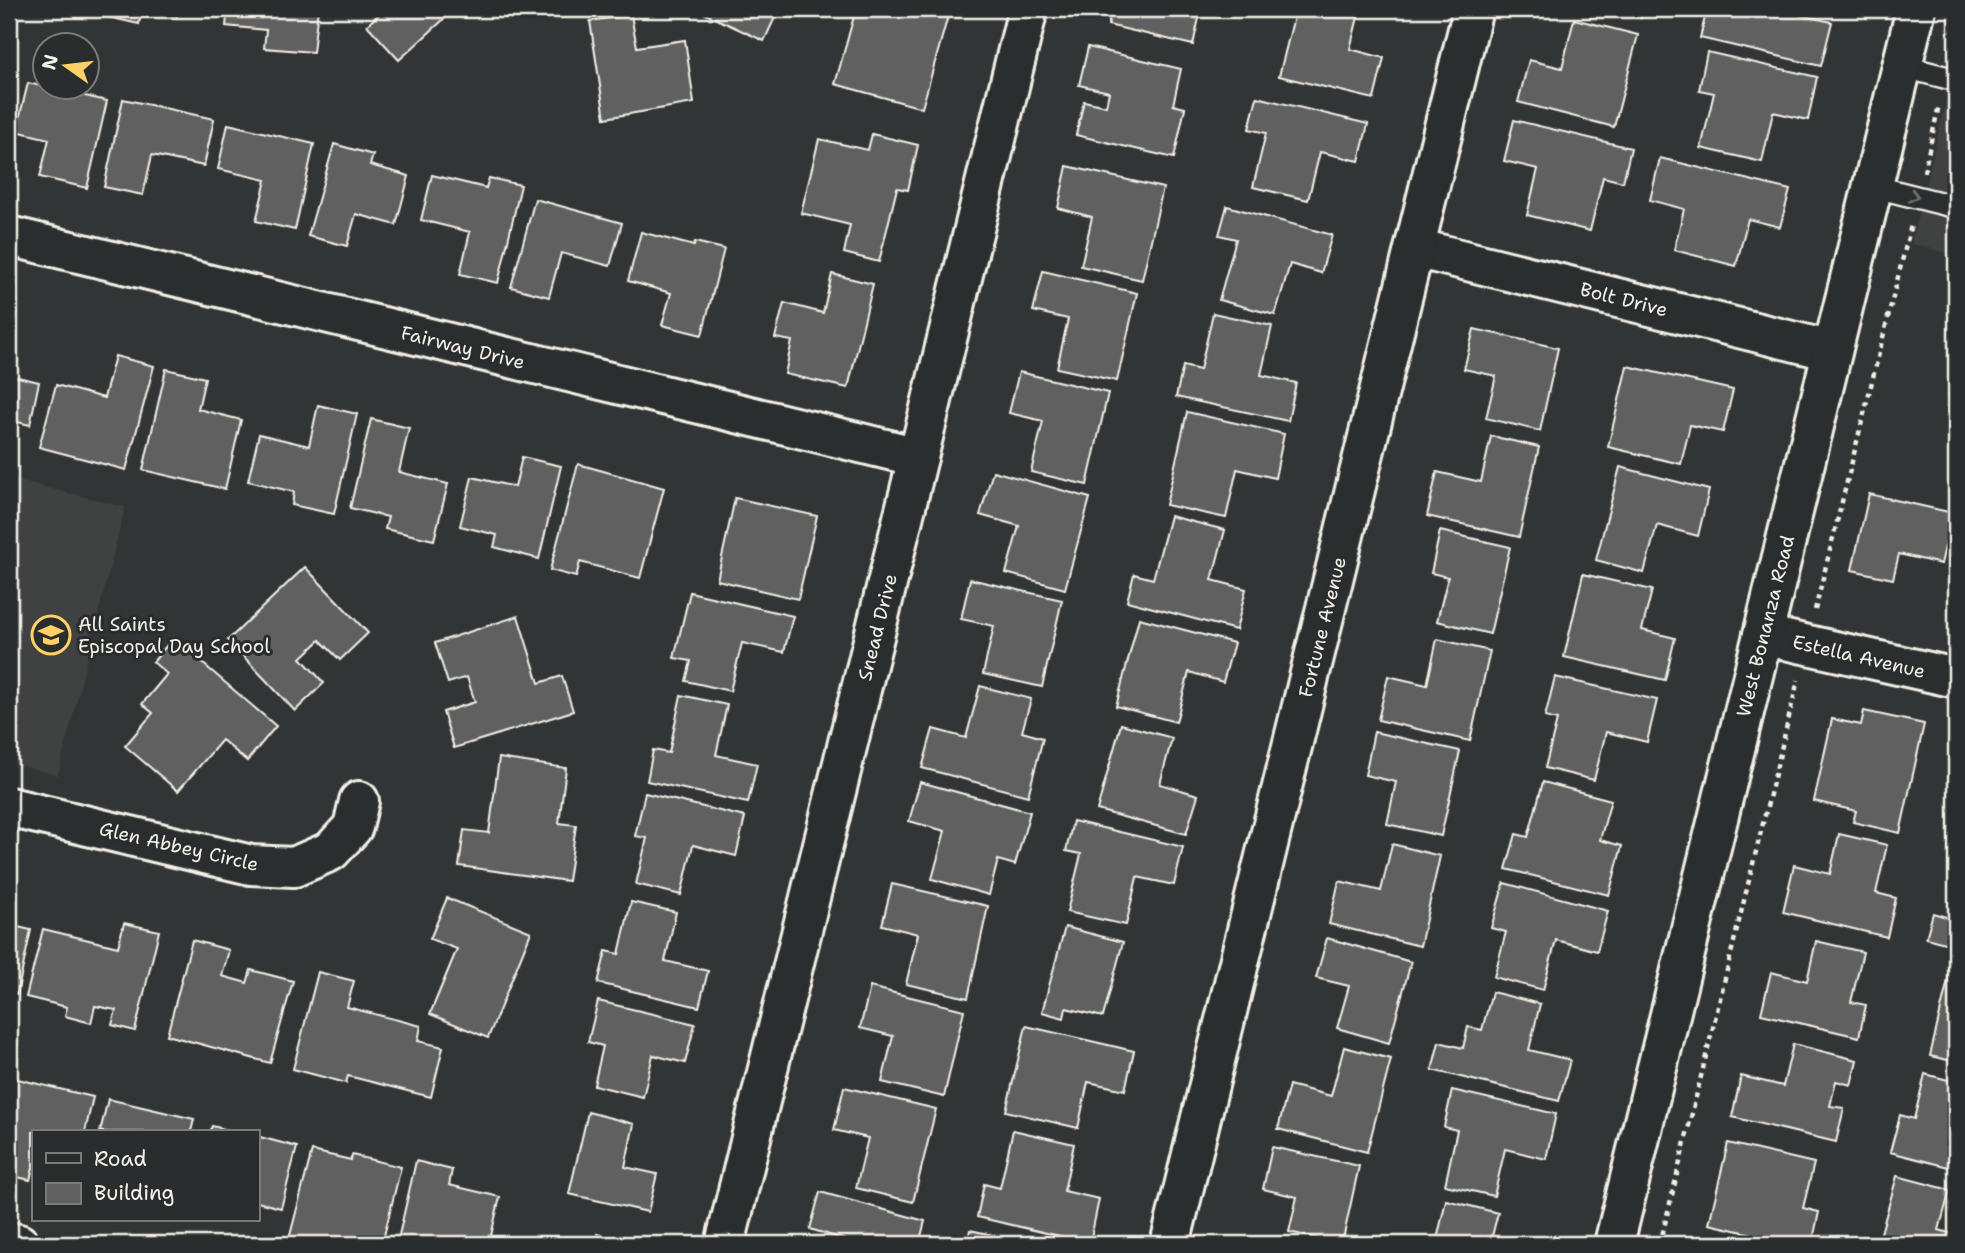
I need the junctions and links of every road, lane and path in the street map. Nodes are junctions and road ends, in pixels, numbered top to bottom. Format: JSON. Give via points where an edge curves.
{"nodes":[{"id":1,"x":1028,"y":9,"type":"edge"},
{"id":2,"x":1473,"y":9,"type":"edge"},
{"id":3,"x":1916,"y":9,"type":"edge"},
{"id":4,"x":1901,"y":66,"type":"junction"},
{"id":5,"x":1956,"y":80,"type":"edge"},
{"id":6,"x":1872,"y":186,"type":"junction"},
{"id":7,"x":1956,"y":207,"type":"edge"},
{"id":8,"x":9,"y":236,"type":"edge"},
{"id":9,"x":1415,"y":248,"type":"junction"},
{"id":10,"x":1832,"y":351,"type":"junction"},
{"id":11,"x":918,"y":457,"type":"junction"},
{"id":12,"x":1763,"y":635,"type":"junction"},
{"id":13,"x":1956,"y":678,"type":"edge"},
{"id":14,"x":359,"y":801,"type":"dead end"},
{"id":15,"x":9,"y":807,"type":"edge"},
{"id":16,"x":9,"y":1242,"type":"edge"},
{"id":17,"x":19,"y":1244,"type":"edge"},
{"id":18,"x":725,"y":1244,"type":"edge"},
{"id":19,"x":1170,"y":1244,"type":"edge"},
{"id":20,"x":1614,"y":1244,"type":"edge"}],
"edges":[{"from":1,"to":11,"type":"street","name":"Snead Drive"},
{"from":2,"to":9,"type":"street","name":"Fortune Avenue"},
{"from":3,"to":4,"type":"street","name":"West Bonanza Road"},
{"from":4,"to":5,"type":"lane"},
{"from":4,"to":6,"type":"street","name":"West Bonanza Road"},
{"from":6,"to":7,"type":"lane","one_way":true},
{"from":6,"to":10,"type":"street","name":"West Bonanza Road"},
{"from":8,"to":11,"type":"street","name":"Fairway Drive"},
{"from":9,"to":10,"type":"street","name":"Bolt Drive"},
{"from":9,"to":19,"type":"street","name":"Fortune Avenue"},
{"from":10,"to":12,"type":"street","name":"West Bonanza Road"},
{"from":11,"to":18,"type":"street","name":"Snead Drive"},
{"from":12,"to":13,"type":"street","name":"Estella Avenue"},
{"from":12,"to":20,"type":"street","name":"West Bonanza Road"},
{"from":14,"to":15,"type":"street","name":"Glen Abbey Circle","via":[[353,827],[331,851],[294,867],[251,865]]},
{"from":16,"to":17,"type":"street"}]}
